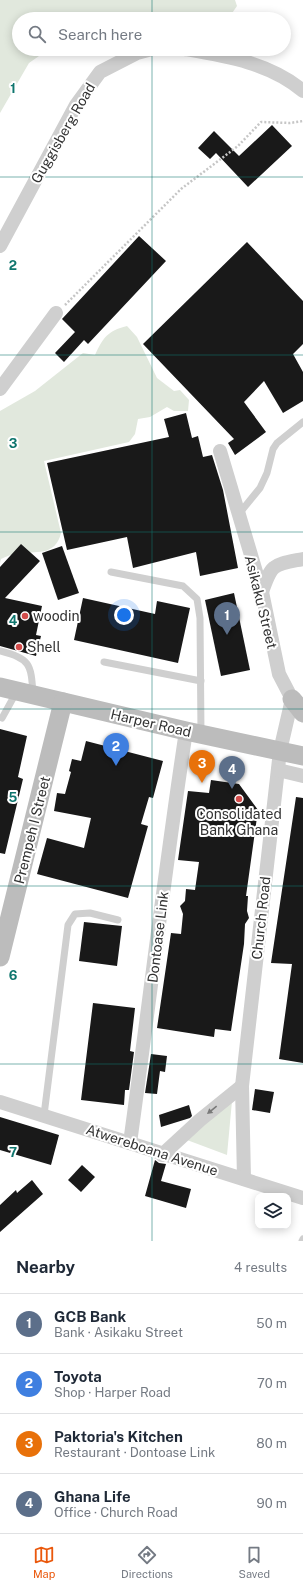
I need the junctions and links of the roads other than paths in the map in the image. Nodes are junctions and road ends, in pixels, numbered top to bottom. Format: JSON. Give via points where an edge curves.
{"nodes":[{"id":1,"x":131,"y":56,"type":"edge"},
{"id":2,"x":220,"y":56,"type":"edge"},
{"id":3,"x":303,"y":91,"type":"edge"},
{"id":4,"x":0,"y":246,"type":"edge"},
{"id":5,"x":56,"y":313,"type":"road end"},
{"id":6,"x":0,"y":389,"type":"edge"},
{"id":7,"x":303,"y":422,"type":"edge"},
{"id":8,"x":220,"y":451,"type":"dead end"},
{"id":9,"x":238,"y":515,"type":"junction"},
{"id":10,"x":303,"y":559,"type":"edge"},
{"id":11,"x":111,"y":572,"type":"dead end"},
{"id":12,"x":262,"y":592,"type":"junction"},
{"id":13,"x":0,"y":651,"type":"edge"},
{"id":14,"x":104,"y":662,"type":"dead end"},
{"id":15,"x":201,"y":681,"type":"junction"},
{"id":16,"x":17,"y":691,"type":"edge"},
{"id":17,"x":63,"y":702,"type":"junction"},
{"id":18,"x":297,"y":706,"type":"edge"},
{"id":19,"x":2,"y":718,"type":"dead end"},
{"id":20,"x":194,"y":733,"type":"junction"},
{"id":21,"x":280,"y":751,"type":"junction"},
{"id":22,"x":303,"y":756,"type":"edge"},
{"id":23,"x":278,"y":770,"type":"junction"},
{"id":24,"x":303,"y":776,"type":"edge"},
{"id":25,"x":118,"y":920,"type":"dead end"},
{"id":26,"x":0,"y":957,"type":"edge"},
{"id":27,"x":242,"y":1086,"type":"junction"},
{"id":28,"x":0,"y":1102,"type":"edge"},
{"id":29,"x":44,"y":1115,"type":"junction"},
{"id":30,"x":130,"y":1143,"type":"junction"},
{"id":31,"x":162,"y":1155,"type":"junction"},
{"id":32,"x":244,"y":1179,"type":"junction"},
{"id":33,"x":303,"y":1198,"type":"edge"}],
"edges":[{"from":1,"to":4,"type":"street","name":"Guggisberg Road","via":[[100,72],[76,105]]},
{"from":2,"to":3,"type":"street","via":[[245,61],[273,72]]},
{"from":5,"to":6,"type":"street"},
{"from":7,"to":9,"type":"lane","via":[[277,442],[260,488]]},
{"from":8,"to":9,"type":"street","name":"Asikaku Street"},
{"from":9,"to":12,"type":"street","name":"Asikaku Street"},
{"from":10,"to":12,"type":"street","via":[[278,564],[269,572]]},
{"from":11,"to":15,"type":"lane","via":[[183,586],[196,599],[200,618]]},
{"from":12,"to":18,"type":"street","name":"Asikaku Street","via":[[279,674]]},
{"from":13,"to":16,"type":"lane","via":[[19,656],[32,672]]},
{"from":14,"to":15,"type":"lane"},
{"from":15,"to":20,"type":"lane"},
{"from":16,"to":17,"type":"main road","name":"Harper Road"},
{"from":16,"to":19,"type":"lane"},
{"from":17,"to":20,"type":"main road","name":"Harper Road"},
{"from":17,"to":26,"type":"main road","name":"Prempeh I Street"},
{"from":18,"to":21,"type":"street","name":"Asikaku Street"},
{"from":20,"to":21,"type":"main road","name":"Harper Road"},
{"from":20,"to":30,"type":"street","name":"Dontoase Link","via":[[170,838],[160,932]]},
{"from":21,"to":22,"type":"main road","name":"Harper Road"},
{"from":21,"to":23,"type":"street","name":"Church Road"},
{"from":23,"to":24,"type":"street"},
{"from":23,"to":27,"type":"street","name":"Church Road"},
{"from":25,"to":29,"type":"lane","via":[[90,913],[75,914],[68,925]]},
{"from":27,"to":31,"type":"street","one_way":true},
{"from":27,"to":32,"type":"street","name":"Church Road"},
{"from":28,"to":29,"type":"street","name":"Atwereboana Avenue"},
{"from":29,"to":30,"type":"street","name":"Atwereboana Avenue"},
{"from":30,"to":31,"type":"street","name":"Atwereboana Avenue"},
{"from":31,"to":32,"type":"street","name":"Atwereboana Avenue"},
{"from":32,"to":33,"type":"street","name":"Atwereboana Avenue"}]}
